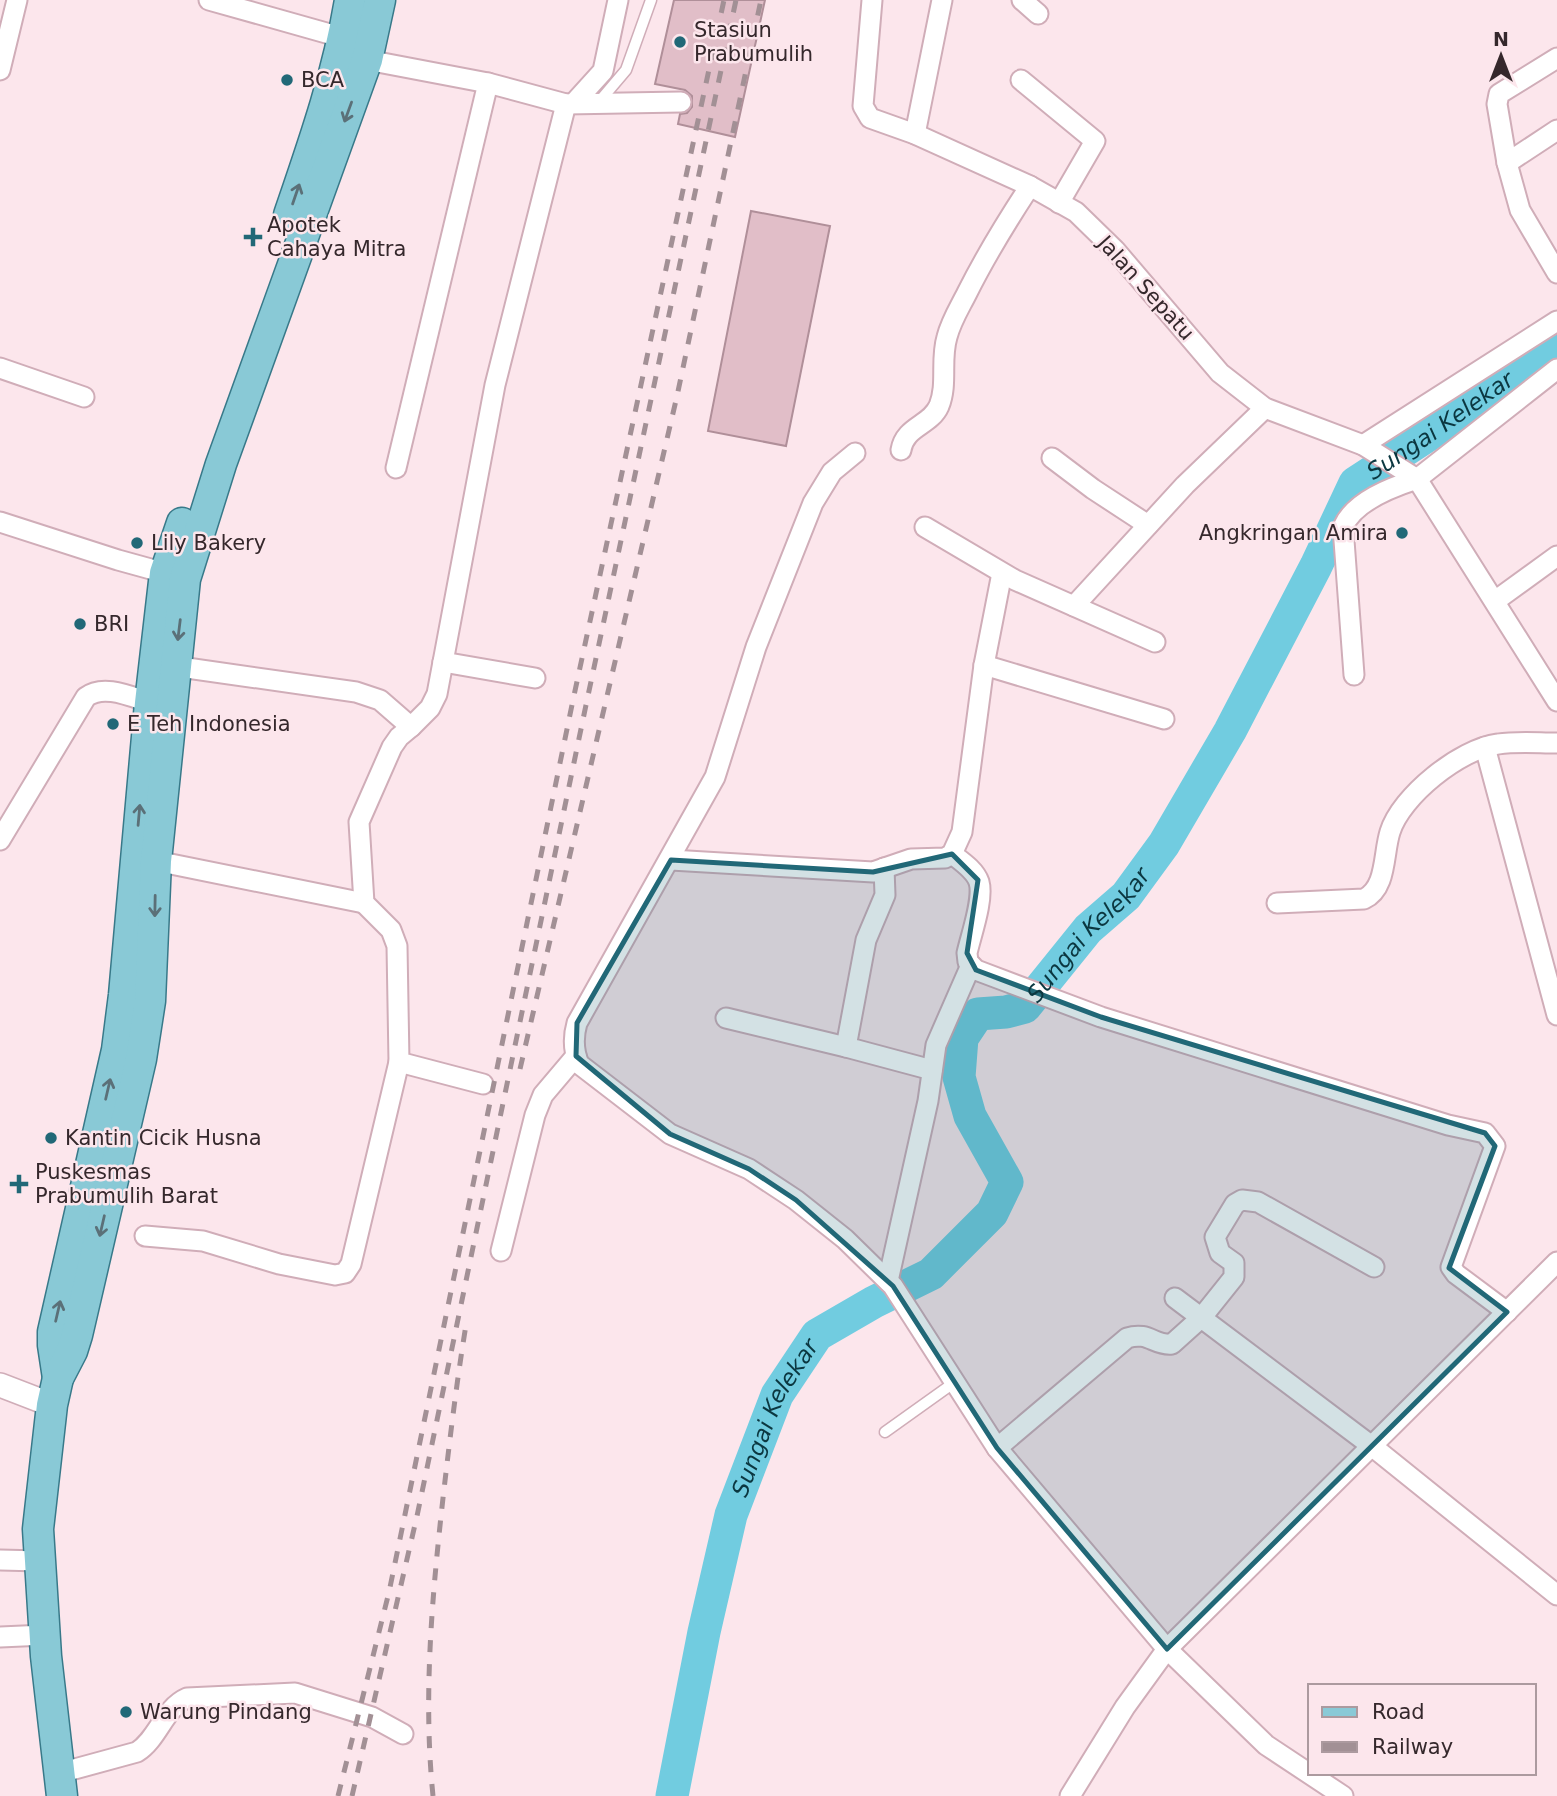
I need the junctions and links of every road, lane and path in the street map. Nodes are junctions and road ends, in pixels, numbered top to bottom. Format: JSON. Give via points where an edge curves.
{"nodes":[{"id":1,"x":17,"y":0,"type":"edge"},
{"id":2,"x":209,"y":0,"type":"edge"},
{"id":3,"x":350,"y":0,"type":"edge"},
{"id":4,"x":380,"y":0,"type":"edge"},
{"id":5,"x":618,"y":0,"type":"edge"},
{"id":6,"x":651,"y":0,"type":"edge"},
{"id":7,"x":872,"y":0,"type":"edge"},
{"id":8,"x":942,"y":0,"type":"edge"},
{"id":9,"x":1022,"y":0,"type":"edge"},
{"id":10,"x":1038,"y":14,"type":"dead end"},
{"id":11,"x":344,"y":38,"type":"junction"},
{"id":12,"x":1557,"y":58,"type":"edge"},
{"id":13,"x":367,"y":60,"type":"junction"},
{"id":14,"x":0,"y":70,"type":"edge"},
{"id":15,"x":1021,"y":79,"type":"dead end"},
{"id":16,"x":488,"y":83,"type":"junction"},
{"id":17,"x":681,"y":102,"type":"dead end"},
{"id":18,"x":570,"y":103,"type":"junction"},
{"id":19,"x":598,"y":103,"type":"junction"},
{"id":20,"x":1557,"y":130,"type":"edge"},
{"id":21,"x":915,"y":134,"type":"junction"},
{"id":22,"x":1507,"y":163,"type":"junction"},
{"id":23,"x":1030,"y":186,"type":"junction"},
{"id":24,"x":1059,"y":203,"type":"junction"},
{"id":25,"x":1557,"y":273,"type":"edge"},
{"id":26,"x":1557,"y":321,"type":"edge"},
{"id":27,"x":0,"y":368,"type":"edge"},
{"id":28,"x":1557,"y":369,"type":"edge"},
{"id":29,"x":84,"y":397,"type":"dead end"},
{"id":30,"x":1265,"y":408,"type":"junction"},
{"id":31,"x":1367,"y":447,"type":"junction"},
{"id":32,"x":901,"y":450,"type":"dead end"},
{"id":33,"x":855,"y":453,"type":"dead end"},
{"id":34,"x":1052,"y":458,"type":"dead end"},
{"id":35,"x":396,"y":468,"type":"dead end"},
{"id":36,"x":1414,"y":477,"type":"junction"},
{"id":37,"x":0,"y":522,"type":"edge"},
{"id":38,"x":1148,"y":525,"type":"junction"},
{"id":39,"x":925,"y":527,"type":"dead end"},
{"id":40,"x":1557,"y":556,"type":"edge"},
{"id":41,"x":1002,"y":573,"type":"junction"},
{"id":42,"x":175,"y":576,"type":"junction"},
{"id":43,"x":1495,"y":601,"type":"junction"},
{"id":44,"x":1074,"y":606,"type":"junction"},
{"id":45,"x":1154,"y":642,"type":"dead end"},
{"id":46,"x":443,"y":662,"type":"junction"},
{"id":47,"x":165,"y":665,"type":"junction"},
{"id":48,"x":984,"y":665,"type":"junction"},
{"id":49,"x":1354,"y":675,"type":"dead end"},
{"id":50,"x":535,"y":678,"type":"dead end"},
{"id":51,"x":1557,"y":701,"type":"edge"},
{"id":52,"x":160,"y":705,"type":"junction"},
{"id":53,"x":1164,"y":719,"type":"dead end"},
{"id":54,"x":411,"y":727,"type":"junction"},
{"id":55,"x":1557,"y":743,"type":"edge"},
{"id":56,"x":1485,"y":747,"type":"junction"},
{"id":57,"x":0,"y":840,"type":"edge"},
{"id":58,"x":952,"y":854,"type":"junction"},
{"id":59,"x":671,"y":860,"type":"junction"},
{"id":60,"x":145,"y":862,"type":"junction"},
{"id":61,"x":884,"y":868,"type":"junction"},
{"id":62,"x":365,"y":904,"type":"junction"},
{"id":63,"x":1277,"y":904,"type":"dead end"},
{"id":64,"x":971,"y":965,"type":"junction"},
{"id":65,"x":1557,"y":1015,"type":"edge"},
{"id":66,"x":726,"y":1018,"type":"dead end"},
{"id":67,"x":846,"y":1047,"type":"junction"},
{"id":68,"x":576,"y":1056,"type":"junction"},
{"id":69,"x":399,"y":1062,"type":"junction"},
{"id":70,"x":932,"y":1070,"type":"junction"},
{"id":71,"x":483,"y":1084,"type":"dead end"},
{"id":72,"x":145,"y":1236,"type":"dead end"},
{"id":73,"x":501,"y":1251,"type":"dead end"},
{"id":74,"x":1557,"y":1262,"type":"edge"},
{"id":75,"x":1374,"y":1267,"type":"dead end"},
{"id":76,"x":890,"y":1283,"type":"junction"},
{"id":77,"x":1175,"y":1297,"type":"dead end"},
{"id":78,"x":1507,"y":1312,"type":"junction"},
{"id":79,"x":1202,"y":1317,"type":"junction"},
{"id":80,"x":955,"y":1382,"type":"junction"},
{"id":81,"x":0,"y":1385,"type":"edge"},
{"id":82,"x":55,"y":1392,"type":"junction"},
{"id":83,"x":885,"y":1432,"type":"dead end"},
{"id":84,"x":1373,"y":1447,"type":"junction"},
{"id":85,"x":997,"y":1448,"type":"junction"},
{"id":86,"x":0,"y":1560,"type":"edge"},
{"id":87,"x":40,"y":1561,"type":"junction"},
{"id":88,"x":1557,"y":1595,"type":"edge"},
{"id":89,"x":45,"y":1635,"type":"junction"},
{"id":90,"x":0,"y":1637,"type":"edge"},
{"id":91,"x":1167,"y":1648,"type":"junction"},
{"id":92,"x":403,"y":1734,"type":"dead end"},
{"id":93,"x":1308,"y":1773,"type":"edge"},
{"id":94,"x":1311,"y":1775,"type":"edge"},
{"id":95,"x":61,"y":1784,"type":"edge"},
{"id":96,"x":1070,"y":1796,"type":"edge"},
{"id":97,"x":1343,"y":1796,"type":"edge"}],
"edges":[{"from":1,"to":14,"type":"street"},
{"from":2,"to":11,"type":"street"},
{"from":3,"to":11,"type":"main road"},
{"from":4,"to":13,"type":"main road"},
{"from":5,"to":18,"type":"street","via":[[603,71]]},
{"from":6,"to":19,"type":"lane","via":[[626,69]]},
{"from":7,"to":21,"type":"street","name":"Jalan Sepatu","via":[[863,106],[870,118]]},
{"from":8,"to":21,"type":"street"},
{"from":9,"to":10,"type":"street"},
{"from":42,"to":11,"type":"main road","one_way":true},
{"from":12,"to":22,"type":"street","via":[[1499,94]]},
{"from":13,"to":16,"type":"street"},
{"from":13,"to":42,"type":"main road","one_way":true,"via":[[221,464]]},
{"from":15,"to":24,"type":"street","via":[[1095,141]]},
{"from":16,"to":18,"type":"street"},
{"from":16,"to":35,"type":"street"},
{"from":17,"to":19,"type":"street"},
{"from":18,"to":19,"type":"street"},
{"from":18,"to":46,"type":"street","via":[[495,385]]},
{"from":20,"to":22,"type":"street"},
{"from":21,"to":23,"type":"street","name":"Jalan Sepatu"},
{"from":22,"to":25,"type":"street","via":[[1520,209]]},
{"from":23,"to":24,"type":"street","name":"Jalan Sepatu"},
{"from":23,"to":32,"type":"street","via":[[992,244],[951,325],[937,410],[910,431]]},
{"from":24,"to":30,"type":"street","name":"Jalan Sepatu","via":[[1076,212],[1115,250],[1220,373]]},
{"from":26,"to":31,"type":"street"},
{"from":27,"to":29,"type":"street"},
{"from":28,"to":36,"type":"street"},
{"from":30,"to":31,"type":"street","name":"Jalan Sepatu"},
{"from":30,"to":38,"type":"street"},
{"from":31,"to":36,"type":"street","name":"Jalan Sepatu"},
{"from":33,"to":59,"type":"street","via":[[832,472],[813,503],[756,647],[715,777]]},
{"from":34,"to":38,"type":"street"},
{"from":36,"to":43,"type":"street"},
{"from":36,"to":49,"type":"street","via":[[1356,509],[1343,527]]},
{"from":37,"to":42,"type":"street"},
{"from":38,"to":44,"type":"street"},
{"from":39,"to":41,"type":"street"},
{"from":40,"to":43,"type":"street"},
{"from":41,"to":44,"type":"street"},
{"from":41,"to":48,"type":"street"},
{"from":42,"to":47,"type":"main road"},
{"from":43,"to":51,"type":"street"},
{"from":44,"to":45,"type":"street"},
{"from":46,"to":50,"type":"street"},
{"from":46,"to":54,"type":"street","via":[[438,694]]},
{"from":47,"to":52,"type":"main road"},
{"from":47,"to":54,"type":"street","via":[[356,692],[380,700]]},
{"from":48,"to":53,"type":"street"},
{"from":48,"to":58,"type":"street","via":[[962,832]]},
{"from":52,"to":57,"type":"street","via":[[105,690],[86,697]]},
{"from":52,"to":60,"type":"main road"},
{"from":54,"to":62,"type":"street","via":[[392,747],[359,822]]},
{"from":55,"to":56,"type":"street"},
{"from":56,"to":63,"type":"street","via":[[1453,762],[1398,811],[1373,895]]},
{"from":56,"to":65,"type":"street"},
{"from":58,"to":61,"type":"street"},
{"from":58,"to":64,"type":"street","via":[[978,880],[980,895],[967,953]]},
{"from":59,"to":61,"type":"street","via":[[873,872]]},
{"from":59,"to":68,"type":"street","via":[[577,1023]]},
{"from":60,"to":62,"type":"street"},
{"from":60,"to":82,"type":"main road","via":[[150,1001],[141,1059],[76,1335]]},
{"from":61,"to":67,"type":"street","via":[[885,895],[866,940]]},
{"from":62,"to":69,"type":"street","via":[[391,930],[397,946]]},
{"from":64,"to":70,"type":"street","via":[[936,1045]]},
{"from":64,"to":78,"type":"street","via":[[1101,1017],[1485,1133],[1495,1146],[1451,1263],[1456,1273]]},
{"from":66,"to":67,"type":"street"},
{"from":67,"to":70,"type":"street"},
{"from":68,"to":73,"type":"street","via":[[543,1095],[535,1115]]},
{"from":68,"to":76,"type":"street","via":[[579,1064],[670,1135],[748,1169],[796,1200]]},
{"from":69,"to":71,"type":"street"},
{"from":69,"to":72,"type":"street","via":[[351,1264],[345,1273],[279,1264],[203,1241]]},
{"from":70,"to":76,"type":"street"},
{"from":74,"to":78,"type":"street"},
{"from":75,"to":79,"type":"street","via":[[1258,1202],[1242,1200],[1215,1237],[1220,1253],[1234,1263],[1234,1277]]},
{"from":76,"to":80,"type":"street"},
{"from":77,"to":79,"type":"street"},
{"from":78,"to":84,"type":"street"},
{"from":79,"to":84,"type":"street"},
{"from":79,"to":85,"type":"street","via":[[1172,1344],[1144,1335],[1127,1338]]},
{"from":80,"to":83,"type":"lane"},
{"from":80,"to":85,"type":"street"},
{"from":81,"to":82,"type":"street"},
{"from":82,"to":87,"type":"main road","via":[[38,1529]]},
{"from":84,"to":88,"type":"street"},
{"from":84,"to":91,"type":"street"},
{"from":85,"to":91,"type":"street"},
{"from":86,"to":87,"type":"street"},
{"from":87,"to":89,"type":"main road"},
{"from":89,"to":90,"type":"street"},
{"from":89,"to":95,"type":"main road"},
{"from":91,"to":93,"type":"street","via":[[1266,1745]]},
{"from":91,"to":96,"type":"street"},
{"from":92,"to":95,"type":"street","via":[[372,1717],[295,1693],[187,1698],[175,1705],[147,1746]]},
{"from":94,"to":97,"type":"street"}]}
